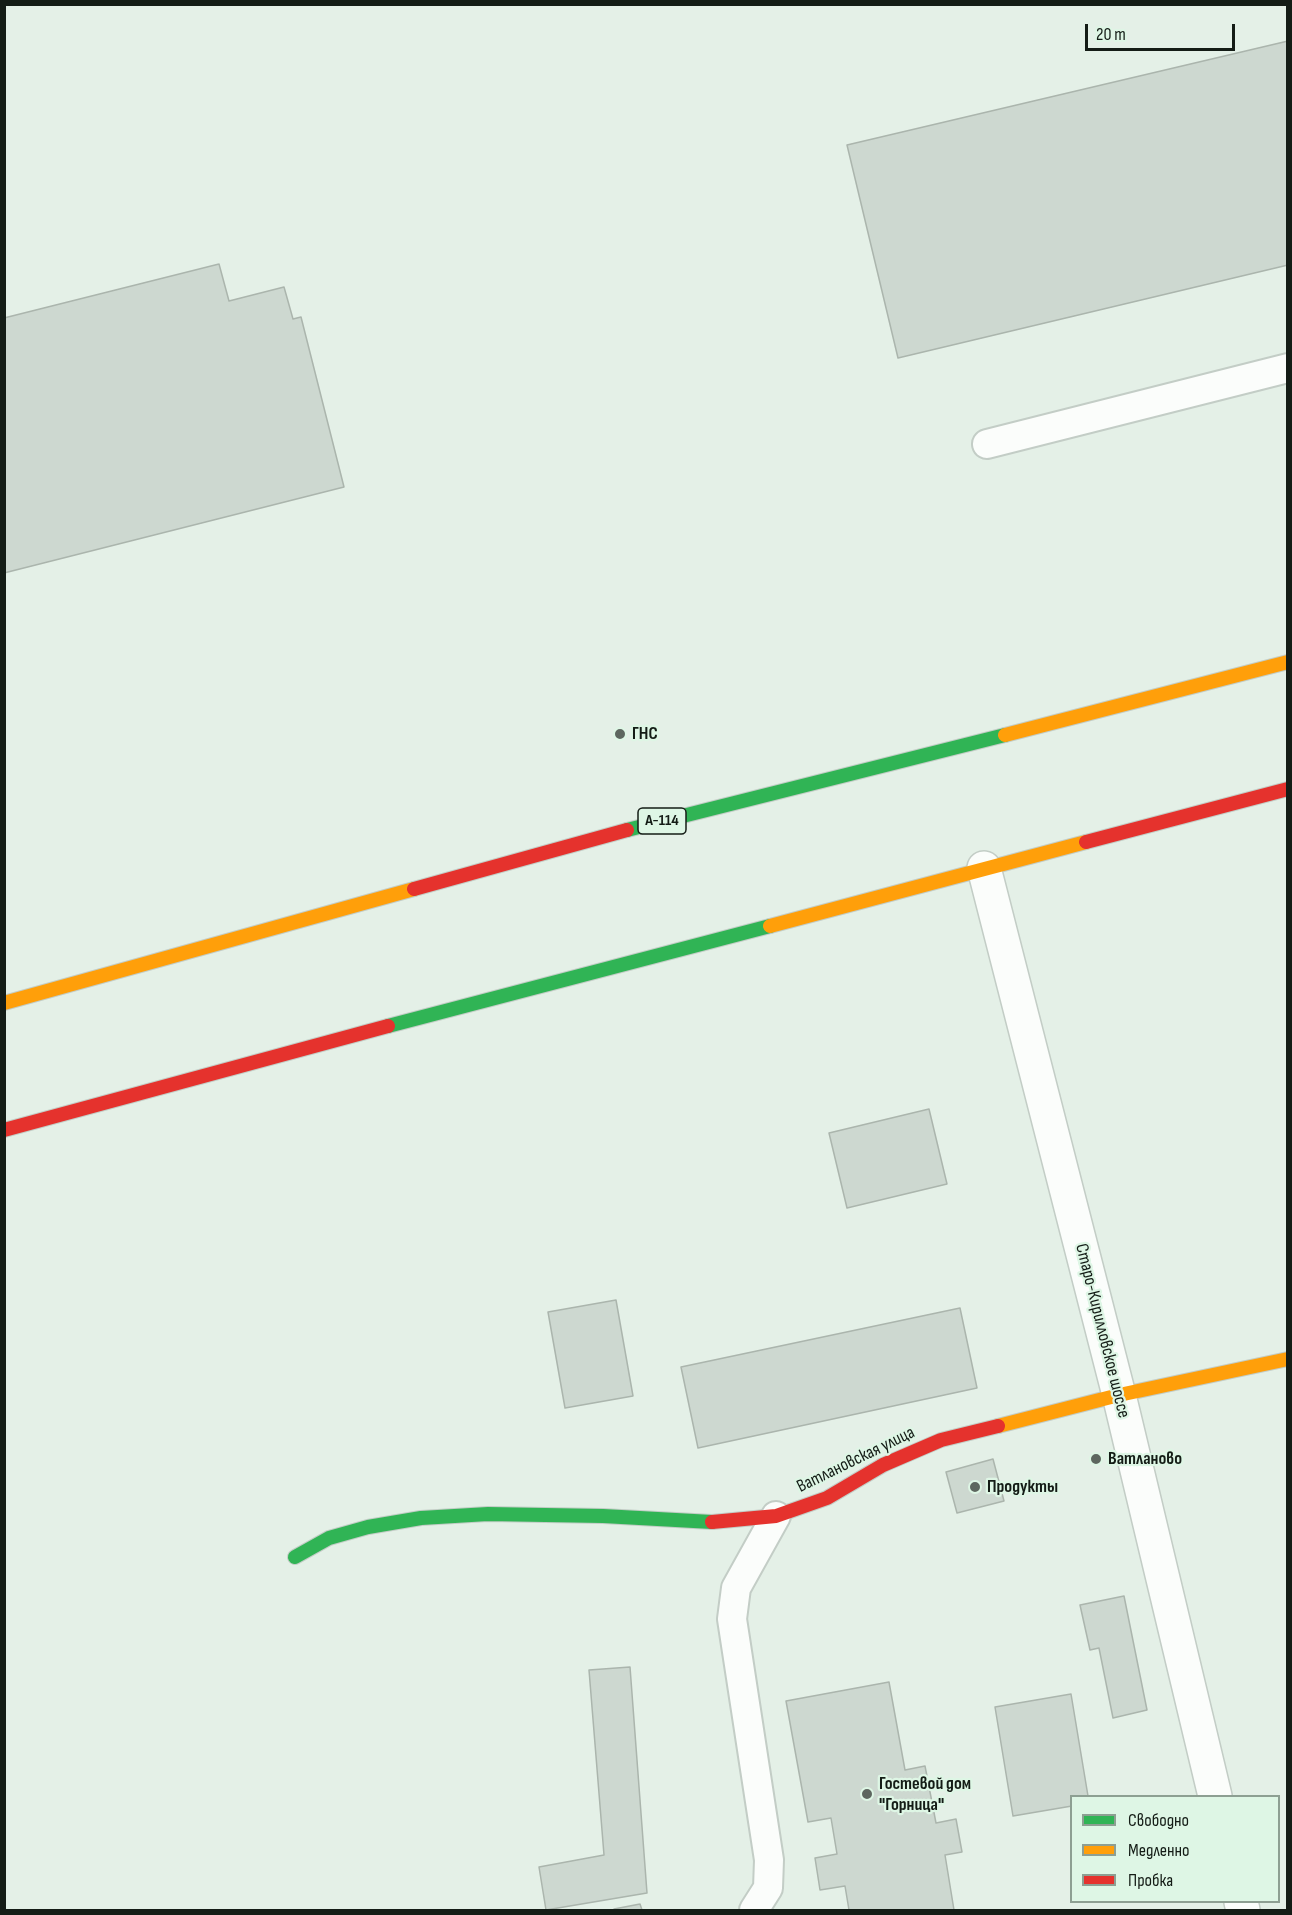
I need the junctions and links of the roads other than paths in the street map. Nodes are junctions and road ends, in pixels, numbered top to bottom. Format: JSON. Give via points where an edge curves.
{"nodes":[{"id":1,"x":1287,"y":368,"type":"edge"},
{"id":2,"x":987,"y":444,"type":"dead end"},
{"id":3,"x":1287,"y":662,"type":"edge"},
{"id":4,"x":1287,"y":789,"type":"edge"},
{"id":5,"x":984,"y":868,"type":"junction"},
{"id":6,"x":4,"y":1003,"type":"edge"},
{"id":7,"x":4,"y":1130,"type":"edge"},
{"id":8,"x":1287,"y":1359,"type":"edge"},
{"id":9,"x":1119,"y":1395,"type":"junction"},
{"id":10,"x":776,"y":1516,"type":"junction"},
{"id":11,"x":295,"y":1557,"type":"dead end"},
{"id":12,"x":1215,"y":1795,"type":"edge"},
{"id":13,"x":754,"y":1911,"type":"edge"}],
"edges":[{"from":1,"to":2,"type":"lane"},
{"from":3,"to":6,"type":"main road","number":"А-114","via":[[645,825]]},
{"from":4,"to":5,"type":"main road"},
{"from":5,"to":7,"type":"main road"},
{"from":5,"to":9,"type":"street","name":"Старо-Кирилловское шоссе"},
{"from":8,"to":9,"type":"main road","name":"Ватлановская улица"},
{"from":9,"to":10,"type":"main road","name":"Ватлановская улица","via":[[941,1440],[883,1465],[827,1498]]},
{"from":9,"to":12,"type":"street","name":"Старо-Кирилловское шоссе"},
{"from":10,"to":11,"type":"main road","name":"Ватлановская улица","via":[[714,1522],[500,1514],[421,1518],[329,1538]]},
{"from":10,"to":13,"type":"lane","via":[[736,1588],[732,1619],[769,1860],[768,1888]]}]}
